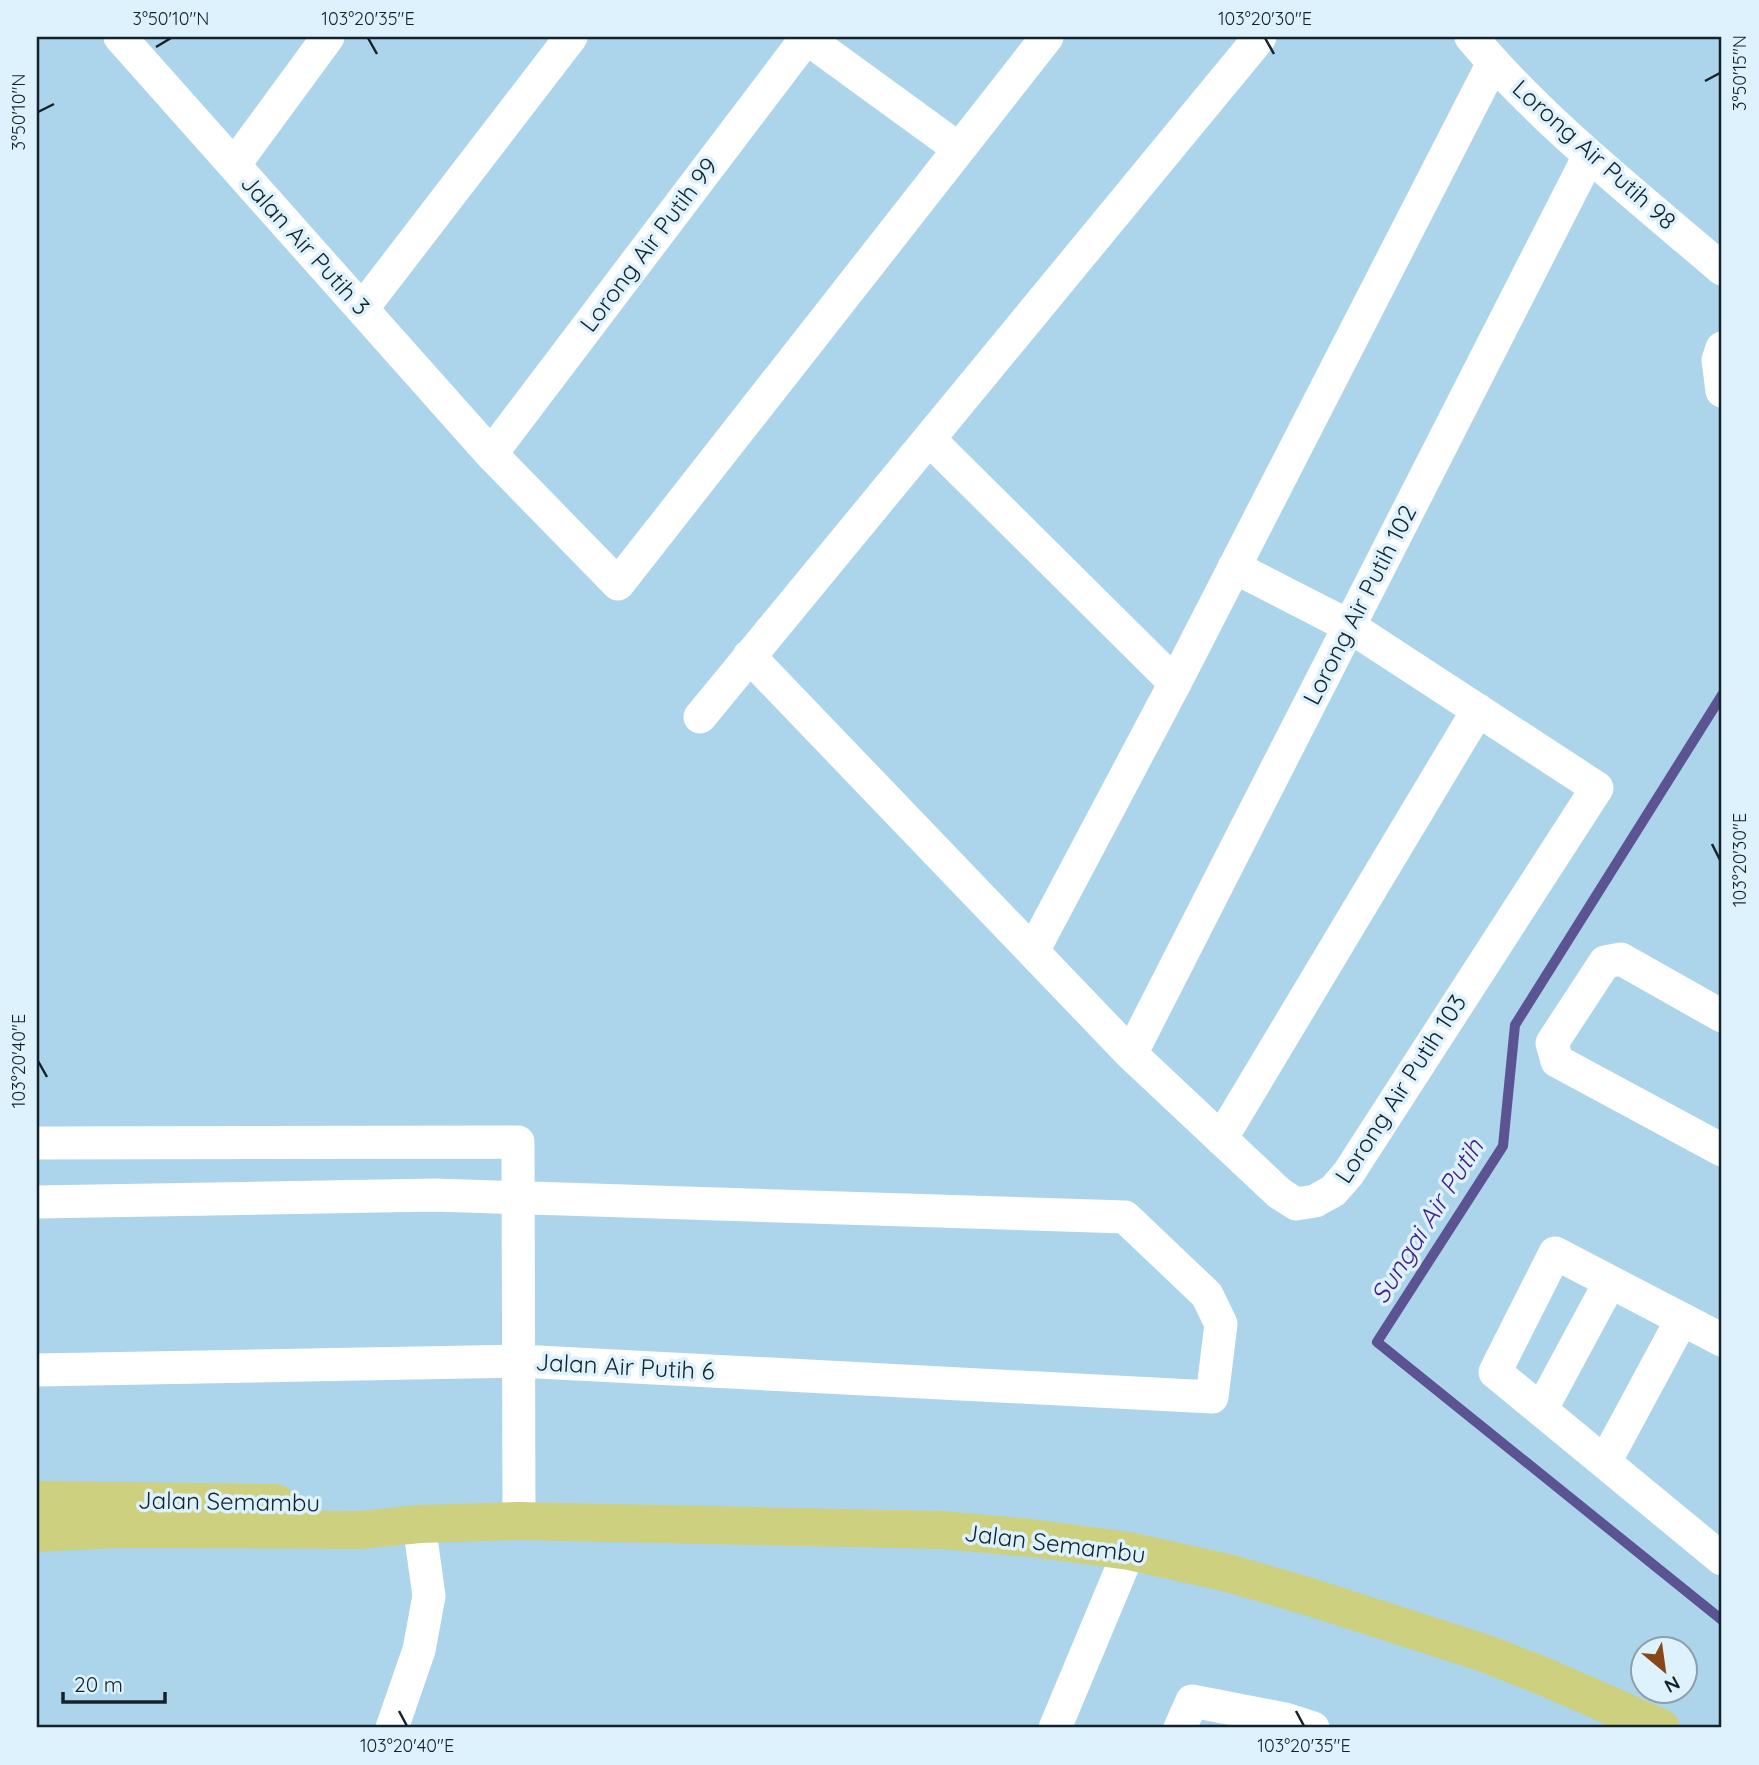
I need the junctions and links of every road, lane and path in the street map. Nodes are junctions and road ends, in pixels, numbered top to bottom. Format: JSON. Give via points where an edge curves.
{"nodes":[{"id":1,"x":120,"y":37,"type":"edge"},
{"id":2,"x":328,"y":37,"type":"edge"},
{"id":3,"x":571,"y":37,"type":"edge"},
{"id":4,"x":806,"y":37,"type":"edge"},
{"id":5,"x":1047,"y":37,"type":"edge"},
{"id":6,"x":1260,"y":37,"type":"edge"},
{"id":7,"x":1471,"y":37,"type":"edge"},
{"id":8,"x":1493,"y":63,"type":"junction"},
{"id":9,"x":959,"y":149,"type":"junction"},
{"id":10,"x":1589,"y":156,"type":"junction"},
{"id":11,"x":234,"y":165,"type":"junction"},
{"id":12,"x":1722,"y":269,"type":"edge"},
{"id":13,"x":362,"y":309,"type":"junction"},
{"id":14,"x":1722,"y":348,"type":"edge"},
{"id":15,"x":1722,"y":391,"type":"edge"},
{"id":16,"x":929,"y":439,"type":"junction"},
{"id":17,"x":491,"y":454,"type":"junction"},
{"id":18,"x":1234,"y":567,"type":"junction"},
{"id":19,"x":1349,"y":626,"type":"junction"},
{"id":20,"x":749,"y":656,"type":"junction"},
{"id":21,"x":1175,"y":682,"type":"junction"},
{"id":22,"x":1478,"y":710,"type":"junction"},
{"id":23,"x":700,"y":717,"type":"dead end"},
{"id":24,"x":1033,"y":951,"type":"junction"},
{"id":25,"x":1722,"y":1016,"type":"edge"},
{"id":26,"x":1131,"y":1054,"type":"junction"},
{"id":27,"x":1221,"y":1139,"type":"junction"},
{"id":28,"x":37,"y":1143,"type":"edge"},
{"id":29,"x":1722,"y":1150,"type":"edge"},
{"id":30,"x":519,"y":1198,"type":"junction"},
{"id":31,"x":37,"y":1202,"type":"edge"},
{"id":32,"x":1610,"y":1282,"type":"junction"},
{"id":33,"x":1682,"y":1320,"type":"junction"},
{"id":34,"x":1722,"y":1340,"type":"edge"},
{"id":35,"x":519,"y":1361,"type":"junction"},
{"id":36,"x":37,"y":1370,"type":"edge"},
{"id":37,"x":1541,"y":1410,"type":"junction"},
{"id":38,"x":1605,"y":1462,"type":"junction"},
{"id":39,"x":37,"y":1500,"type":"edge"},
{"id":40,"x":520,"y":1521,"type":"junction"},
{"id":41,"x":419,"y":1524,"type":"junction"},
{"id":42,"x":117,"y":1529,"type":"junction"},
{"id":43,"x":37,"y":1533,"type":"edge"},
{"id":44,"x":37,"y":1551,"type":"edge"},
{"id":45,"x":1129,"y":1551,"type":"junction"},
{"id":46,"x":1722,"y":1559,"type":"edge"},
{"id":47,"x":392,"y":1728,"type":"edge"},
{"id":48,"x":1055,"y":1728,"type":"edge"},
{"id":49,"x":1180,"y":1728,"type":"edge"},
{"id":50,"x":1313,"y":1728,"type":"edge"},
{"id":51,"x":1661,"y":1728,"type":"edge"}],
"edges":[{"from":1,"to":11,"type":"street","name":"Jalan Air Putih 3"},
{"from":2,"to":11,"type":"street"},
{"from":3,"to":13,"type":"street"},
{"from":4,"to":9,"type":"street"},
{"from":4,"to":17,"type":"street","name":"Lorong Air Putih 99"},
{"from":5,"to":9,"type":"street"},
{"from":6,"to":16,"type":"street"},
{"from":7,"to":8,"type":"street","name":"Lorong Air Putih 98"},
{"from":8,"to":10,"type":"street","name":"Lorong Air Putih 98"},
{"from":8,"to":18,"type":"street"},
{"from":9,"to":17,"type":"street","name":"Jalan Air Putih 3","via":[[618,583]]},
{"from":10,"to":12,"type":"street","name":"Lorong Air Putih 98"},
{"from":10,"to":19,"type":"street","name":"Lorong Air Putih 102"},
{"from":11,"to":13,"type":"street","name":"Jalan Air Putih 3"},
{"from":13,"to":17,"type":"street","name":"Jalan Air Putih 3"},
{"from":14,"to":15,"type":"street","via":[[1718,360]]},
{"from":16,"to":20,"type":"street"},
{"from":16,"to":21,"type":"street"},
{"from":18,"to":19,"type":"street"},
{"from":18,"to":21,"type":"street"},
{"from":19,"to":22,"type":"street"},
{"from":19,"to":26,"type":"street","name":"Lorong Air Putih 102"},
{"from":20,"to":23,"type":"street"},
{"from":20,"to":24,"type":"street","name":"Lorong Air Putih 103"},
{"from":21,"to":24,"type":"street"},
{"from":22,"to":27,"type":"street"},
{"from":22,"to":27,"type":"street","name":"Lorong Air Putih 103","via":[[1597,788],[1333,1191],[1315,1201],[1296,1203]]},
{"from":24,"to":26,"type":"street","name":"Lorong Air Putih 103"},
{"from":25,"to":29,"type":"street","via":[[1621,959],[1605,962],[1552,1043],[1557,1061]]},
{"from":26,"to":27,"type":"street","name":"Lorong Air Putih 103"},
{"from":28,"to":30,"type":"street","via":[[518,1142]]},
{"from":30,"to":31,"type":"street","via":[[435,1195]]},
{"from":30,"to":35,"type":"street"},
{"from":30,"to":35,"type":"street","name":"Jalan Air Putih 6","via":[[1125,1217],[1208,1295],[1221,1324],[1212,1397]]},
{"from":32,"to":33,"type":"street"},
{"from":32,"to":37,"type":"street"},
{"from":32,"to":37,"type":"street","via":[[1555,1253],[1495,1372]]},
{"from":33,"to":34,"type":"street"},
{"from":33,"to":38,"type":"street"},
{"from":35,"to":36,"type":"street","name":"Jalan Air Putih 6"},
{"from":35,"to":40,"type":"street"},
{"from":37,"to":38,"type":"street"},
{"from":38,"to":46,"type":"street"},
{"from":39,"to":41,"type":"main road","name":"Jalan Semambu","via":[[358,1505]]},
{"from":40,"to":41,"type":"main road","name":"Jalan Semambu"},
{"from":40,"to":45,"type":"main road","name":"Jalan Semambu","via":[[942,1530]]},
{"from":41,"to":42,"type":"main road","name":"Jalan Semambu","via":[[360,1530]]},
{"from":41,"to":47,"type":"street","via":[[429,1596],[419,1650]]},
{"from":42,"to":43,"type":"main road","name":"Jalan Semambu"},
{"from":42,"to":44,"type":"main road"},
{"from":45,"to":48,"type":"street"},
{"from":45,"to":51,"type":"main road","name":"Jalan Semambu","via":[[1228,1573],[1391,1622],[1545,1677]]},
{"from":49,"to":50,"type":"street","via":[[1192,1702]]}]}
